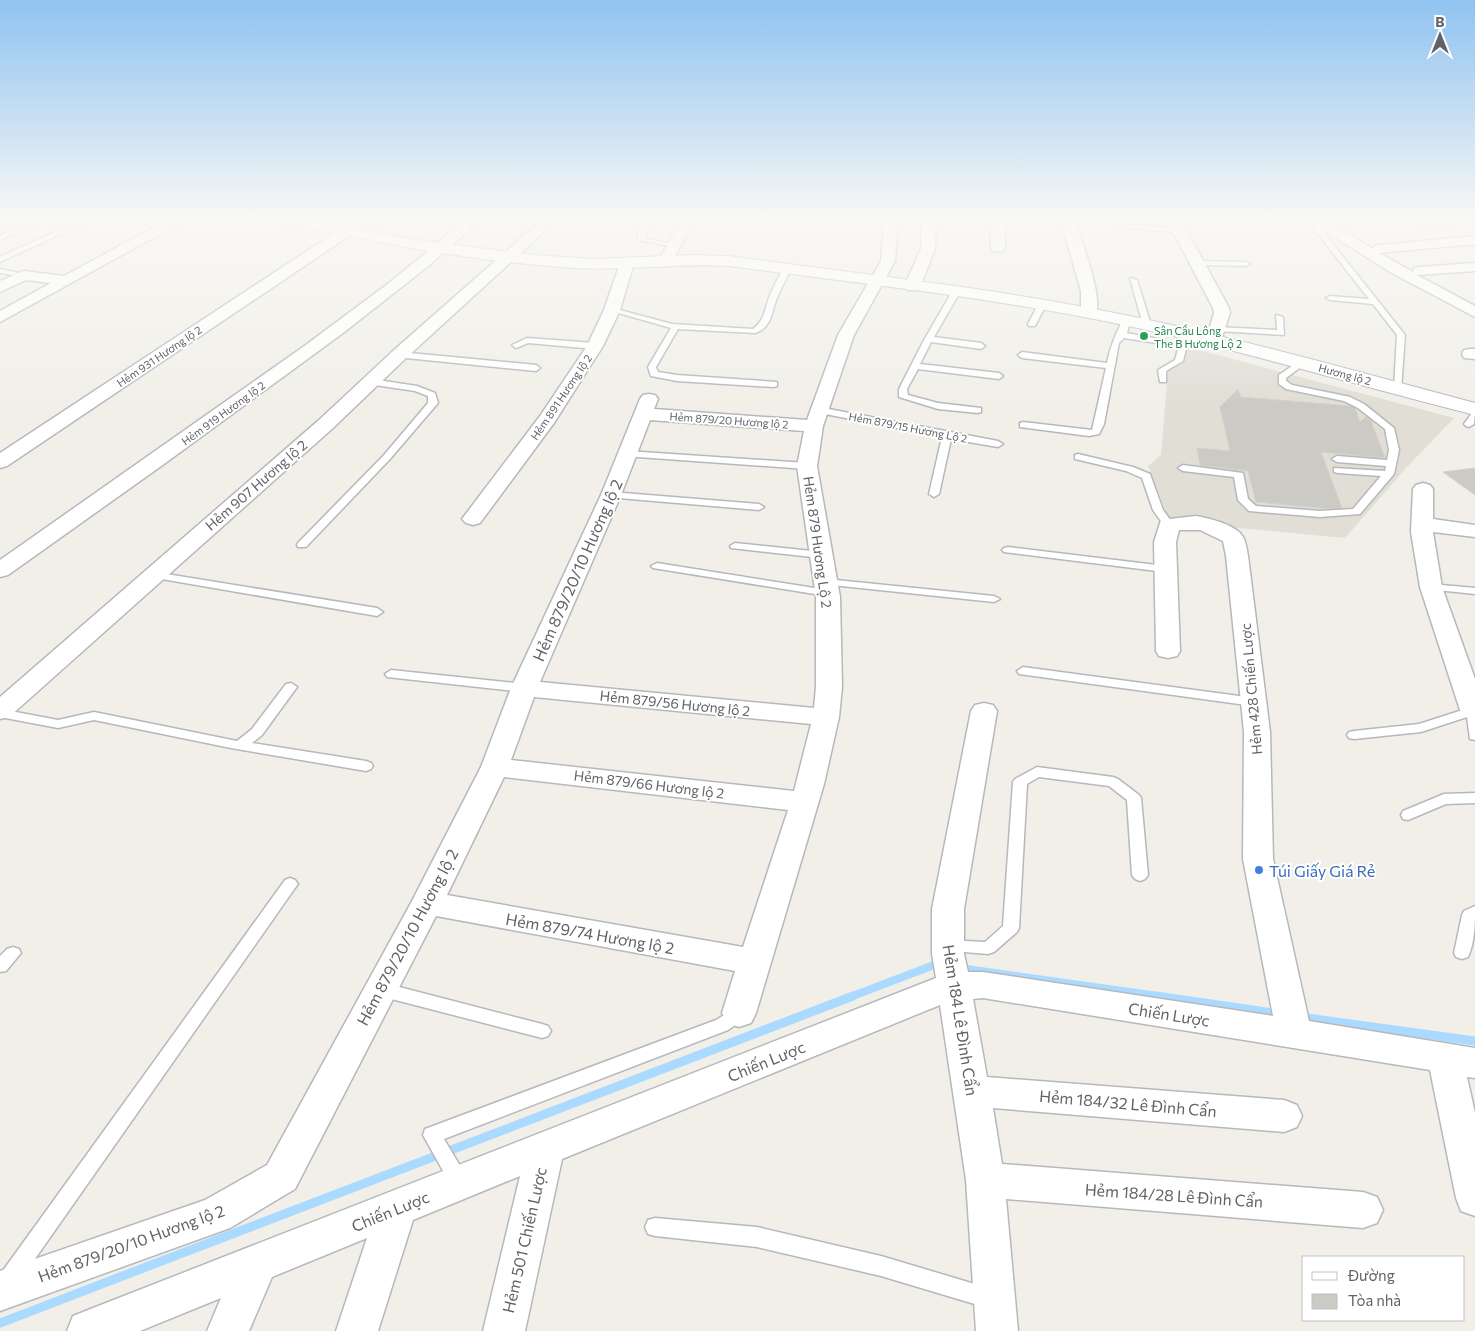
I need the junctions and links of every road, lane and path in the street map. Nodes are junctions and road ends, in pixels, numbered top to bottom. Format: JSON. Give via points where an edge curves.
{"nodes":[{"id":1,"x":14,"y":280,"type":"edge"},
{"id":2,"x":60,"y":280,"type":"edge"},
{"id":3,"x":273,"y":280,"type":"edge"},
{"id":4,"x":401,"y":280,"type":"edge"},
{"id":5,"x":484,"y":280,"type":"edge"},
{"id":6,"x":622,"y":280,"type":"edge"},
{"id":7,"x":782,"y":280,"type":"edge"},
{"id":8,"x":865,"y":280,"type":"edge"},
{"id":9,"x":915,"y":280,"type":"edge"},
{"id":10,"x":1085,"y":280,"type":"edge"},
{"id":11,"x":1133,"y":280,"type":"dead end"},
{"id":12,"x":1206,"y":280,"type":"edge"},
{"id":13,"x":1357,"y":280,"type":"edge"},
{"id":14,"x":1416,"y":280,"type":"edge"},
{"id":15,"x":1435,"y":280,"type":"edge"},
{"id":16,"x":66,"y":281,"type":"joint"},
{"id":17,"x":878,"y":282,"type":"junction"},
{"id":18,"x":0,"y":287,"type":"edge"},
{"id":19,"x":912,"y":287,"type":"junction"},
{"id":20,"x":956,"y":292,"type":"junction"},
{"id":21,"x":1330,"y":298,"type":"dead end"},
{"id":22,"x":1374,"y":302,"type":"junction"},
{"id":23,"x":1475,"y":302,"type":"edge"},
{"id":24,"x":1042,"y":305,"type":"junction"},
{"id":25,"x":612,"y":310,"type":"junction"},
{"id":26,"x":1475,"y":312,"type":"edge"},
{"id":27,"x":1090,"y":313,"type":"junction"},
{"id":28,"x":0,"y":317,"type":"edge"},
{"id":29,"x":1279,"y":317,"type":"dead end"},
{"id":30,"x":1032,"y":324,"type":"dead end"},
{"id":31,"x":676,"y":326,"type":"junction"},
{"id":32,"x":1147,"y":326,"type":"junction"},
{"id":33,"x":1124,"y":328,"type":"junction"},
{"id":34,"x":1186,"y":334,"type":"junction"},
{"id":35,"x":1216,"y":334,"type":"junction"},
{"id":36,"x":930,"y":339,"type":"junction"},
{"id":37,"x":1163,"y":342,"type":"dead end"},
{"id":38,"x":516,"y":345,"type":"dead end"},
{"id":39,"x":595,"y":346,"type":"junction"},
{"id":40,"x":981,"y":346,"type":"dead end"},
{"id":41,"x":399,"y":355,"type":"junction"},
{"id":42,"x":1022,"y":355,"type":"dead end"},
{"id":43,"x":1302,"y":362,"type":"junction"},
{"id":44,"x":916,"y":366,"type":"junction"},
{"id":45,"x":1110,"y":366,"type":"junction"},
{"id":46,"x":536,"y":368,"type":"dead end"},
{"id":47,"x":999,"y":376,"type":"dead end"},
{"id":48,"x":1163,"y":380,"type":"dead end"},
{"id":49,"x":370,"y":382,"type":"junction"},
{"id":50,"x":774,"y":384,"type":"dead end"},
{"id":51,"x":1398,"y":388,"type":"junction"},
{"id":52,"x":646,"y":406,"type":"joint"},
{"id":53,"x":978,"y":410,"type":"dead end"},
{"id":54,"x":1475,"y":415,"type":"edge"},
{"id":55,"x":1472,"y":416,"type":"edge"},
{"id":56,"x":816,"y":418,"type":"junction"},
{"id":57,"x":1023,"y":425,"type":"dead end"},
{"id":58,"x":947,"y":435,"type":"junction"},
{"id":59,"x":998,"y":444,"type":"dead end"},
{"id":60,"x":627,"y":454,"type":"junction"},
{"id":61,"x":1078,"y":457,"type":"dead end"},
{"id":62,"x":1337,"y":459,"type":"dead end"},
{"id":63,"x":0,"y":462,"type":"edge"},
{"id":64,"x":1391,"y":463,"type":"junction"},
{"id":65,"x":807,"y":466,"type":"junction"},
{"id":66,"x":1183,"y":468,"type":"dead end"},
{"id":67,"x":1338,"y":470,"type":"dead end"},
{"id":68,"x":1389,"y":474,"type":"junction"},
{"id":69,"x":1423,"y":490,"type":"dead end"},
{"id":70,"x":934,"y":494,"type":"dead end"},
{"id":71,"x":611,"y":495,"type":"junction"},
{"id":72,"x":759,"y":507,"type":"dead end"},
{"id":73,"x":473,"y":519,"type":"dead end"},
{"id":74,"x":1423,"y":524,"type":"junction"},
{"id":75,"x":1168,"y":525,"type":"junction"},
{"id":76,"x":1475,"y":531,"type":"edge"},
{"id":77,"x":302,"y":545,"type":"dead end"},
{"id":78,"x":735,"y":546,"type":"dead end"},
{"id":79,"x":1008,"y":550,"type":"dead end"},
{"id":80,"x":821,"y":555,"type":"junction"},
{"id":81,"x":657,"y":566,"type":"dead end"},
{"id":82,"x":1165,"y":568,"type":"junction"},
{"id":83,"x":0,"y":570,"type":"edge"},
{"id":84,"x":154,"y":575,"type":"junction"},
{"id":85,"x":1431,"y":587,"type":"junction"},
{"id":86,"x":826,"y":588,"type":"junction"},
{"id":87,"x":1475,"y":591,"type":"edge"},
{"id":88,"x":994,"y":599,"type":"dead end"},
{"id":89,"x":377,"y":612,"type":"dead end"},
{"id":90,"x":1168,"y":651,"type":"dead end"},
{"id":91,"x":1023,"y":671,"type":"dead end"},
{"id":92,"x":391,"y":674,"type":"dead end"},
{"id":93,"x":290,"y":687,"type":"dead end"},
{"id":94,"x":524,"y":688,"type":"junction"},
{"id":95,"x":1254,"y":702,"type":"junction"},
{"id":96,"x":1474,"y":710,"type":"edge"},
{"id":97,"x":984,"y":711,"type":"dead end"},
{"id":98,"x":0,"y":712,"type":"edge"},
{"id":99,"x":826,"y":717,"type":"junction"},
{"id":100,"x":1354,"y":735,"type":"dead end"},
{"id":101,"x":1475,"y":736,"type":"edge"},
{"id":102,"x":240,"y":745,"type":"junction"},
{"id":103,"x":366,"y":766,"type":"dead end"},
{"id":104,"x":494,"y":767,"type":"junction"},
{"id":105,"x":1475,"y":798,"type":"edge"},
{"id":106,"x":803,"y":802,"type":"junction"},
{"id":107,"x":1408,"y":815,"type":"dead end"},
{"id":108,"x":1140,"y":875,"type":"dead end"},
{"id":109,"x":290,"y":884,"type":"dead end"},
{"id":110,"x":427,"y":903,"type":"junction"},
{"id":111,"x":1475,"y":912,"type":"edge"},
{"id":112,"x":13,"y":953,"type":"dead end"},
{"id":113,"x":1462,"y":953,"type":"dead end"},
{"id":114,"x":754,"y":962,"type":"junction"},
{"id":115,"x":0,"y":966,"type":"edge"},
{"id":116,"x":950,"y":966,"type":"junction"},
{"id":117,"x":380,"y":990,"type":"junction"},
{"id":118,"x":739,"y":1013,"type":"joint"},
{"id":119,"x":1293,"y":1028,"type":"junction"},
{"id":120,"x":542,"y":1031,"type":"dead end"},
{"id":121,"x":1460,"y":1060,"type":"edge"},
{"id":122,"x":972,"y":1091,"type":"junction"},
{"id":123,"x":1284,"y":1116,"type":"dead end"},
{"id":124,"x":545,"y":1150,"type":"junction"},
{"id":125,"x":456,"y":1178,"type":"junction"},
{"id":126,"x":984,"y":1180,"type":"junction"},
{"id":127,"x":1475,"y":1198,"type":"edge"},
{"id":128,"x":397,"y":1208,"type":"junction"},
{"id":129,"x":1362,"y":1210,"type":"dead end"},
{"id":130,"x":655,"y":1227,"type":"dead end"},
{"id":131,"x":258,"y":1264,"type":"junction"},
{"id":132,"x":1,"y":1290,"type":"edge"},
{"id":133,"x":995,"y":1315,"type":"edge"},
{"id":134,"x":88,"y":1331,"type":"edge"},
{"id":135,"x":228,"y":1331,"type":"edge"},
{"id":136,"x":357,"y":1331,"type":"edge"},
{"id":137,"x":504,"y":1331,"type":"edge"}],
"edges":[{"from":1,"to":18,"type":"street"},
{"from":2,"to":16,"type":"street"},
{"from":3,"to":63,"type":"street","name":"Hẻm 931 Hương lộ 2"},
{"from":4,"to":83,"type":"street","name":"Hẻm 919 Hương lộ 2","via":[[115,491]]},
{"from":5,"to":41,"type":"street","name":"Hẻm 907 Hương lộ 2"},
{"from":6,"to":25,"type":"street","name":"Hẻm 891 Hương lộ 2"},
{"from":7,"to":31,"type":"lane","via":[[770,313],[763,325],[754,331]]},
{"from":8,"to":17,"type":"main road"},
{"from":9,"to":19,"type":"street"},
{"from":10,"to":27,"type":"street"},
{"from":11,"to":32,"type":"lane"},
{"from":12,"to":35,"type":"street","via":[[1222,313]]},
{"from":13,"to":22,"type":"lane"},
{"from":14,"to":26,"type":"street"},
{"from":15,"to":23,"type":"street"},
{"from":16,"to":28,"type":"street"},
{"from":17,"to":19,"type":"main road"},
{"from":17,"to":56,"type":"street","name":"Hẻm 879 Hương Lộ 2","via":[[846,335]]},
{"from":19,"to":20,"type":"main road"},
{"from":20,"to":24,"type":"main road"},
{"from":20,"to":36,"type":"lane"},
{"from":21,"to":22,"type":"lane"},
{"from":22,"to":51,"type":"lane","via":[[1401,336]]},
{"from":24,"to":27,"type":"main road"},
{"from":24,"to":30,"type":"lane"},
{"from":25,"to":31,"type":"lane"},
{"from":25,"to":39,"type":"street","name":"Hẻm 891 Hương lộ 2"},
{"from":27,"to":33,"type":"main road"},
{"from":29,"to":35,"type":"lane","via":[[1281,333]]},
{"from":31,"to":50,"type":"lane","via":[[652,368],[654,374]]},
{"from":32,"to":33,"type":"main road"},
{"from":32,"to":34,"type":"main road"},
{"from":33,"to":37,"type":"lane"},
{"from":33,"to":45,"type":"lane","via":[[1115,343]]},
{"from":34,"to":35,"type":"main road"},
{"from":34,"to":48,"type":"lane","via":[[1179,361],[1162,370]]},
{"from":35,"to":43,"type":"main road","name":"Hương lộ 2"},
{"from":36,"to":40,"type":"lane"},
{"from":36,"to":44,"type":"lane"},
{"from":38,"to":39,"type":"lane","via":[[527,340]]},
{"from":39,"to":73,"type":"street","name":"Hẻm 891 Hương lộ 2","via":[[547,420]]},
{"from":41,"to":46,"type":"lane"},
{"from":41,"to":49,"type":"street","name":"Hẻm 907 Hương lộ 2"},
{"from":42,"to":45,"type":"lane"},
{"from":43,"to":51,"type":"main road","name":"Hương lộ 2"},
{"from":43,"to":64,"type":"lane","via":[[1282,378],[1282,382],[1289,387],[1347,399],[1361,406],[1389,428],[1394,450]]},
{"from":44,"to":47,"type":"lane"},
{"from":44,"to":53,"type":"lane","via":[[903,389],[904,397],[938,406]]},
{"from":45,"to":57,"type":"lane","via":[[1096,432]]},
{"from":49,"to":77,"type":"lane","via":[[417,389],[432,395],[433,403],[387,457]]},
{"from":49,"to":84,"type":"street","name":"Hẻm 907 Hương lộ 2"},
{"from":51,"to":55,"type":"main road","name":"Hương lộ 2"},
{"from":52,"to":56,"type":"street","name":"Hẻm 879/20 Hương lộ 2"},
{"from":52,"to":60,"type":"street","name":"Hẻm 879/20/10 Hương lộ 2"},
{"from":54,"to":55,"type":"lane"},
{"from":56,"to":58,"type":"lane","name":"Hẻm 879/15 Hương Lộ 2"},
{"from":56,"to":65,"type":"street","name":"Hẻm 879 Hương Lộ 2"},
{"from":58,"to":59,"type":"lane","name":"Hẻm 879/15 Hương Lộ 2"},
{"from":58,"to":70,"type":"lane"},
{"from":60,"to":65,"type":"lane"},
{"from":60,"to":71,"type":"street","name":"Hẻm 879/20/10 Hương lộ 2"},
{"from":61,"to":75,"type":"lane","via":[[1129,468],[1146,476],[1158,510]]},
{"from":62,"to":64,"type":"lane"},
{"from":64,"to":68,"type":"lane"},
{"from":65,"to":80,"type":"street","name":"Hẻm 879 Hương Lộ 2"},
{"from":66,"to":68,"type":"lane","via":[[1239,474],[1243,500],[1253,509],[1320,514],[1356,512]]},
{"from":67,"to":68,"type":"lane"},
{"from":69,"to":74,"type":"street"},
{"from":71,"to":72,"type":"lane"},
{"from":71,"to":94,"type":"street","name":"Hẻm 879/20/10 Hương lộ 2"},
{"from":74,"to":76,"type":"street"},
{"from":74,"to":85,"type":"street"},
{"from":75,"to":82,"type":"street"},
{"from":75,"to":95,"type":"street","name":"Hẻm 428 Chiến Lược","via":[[1187,522],[1208,524],[1233,538]]},
{"from":78,"to":80,"type":"lane"},
{"from":79,"to":82,"type":"lane"},
{"from":80,"to":86,"type":"street","name":"Hẻm 879 Hương Lộ 2"},
{"from":81,"to":86,"type":"lane"},
{"from":82,"to":90,"type":"street"},
{"from":84,"to":89,"type":"lane"},
{"from":84,"to":98,"type":"street","name":"Hẻm 907 Hương lộ 2"},
{"from":85,"to":87,"type":"lane"},
{"from":85,"to":96,"type":"street"},
{"from":86,"to":88,"type":"lane"},
{"from":86,"to":99,"type":"street","name":"Hẻm 879 Hương Lộ 2","via":[[829,687]]},
{"from":91,"to":95,"type":"lane"},
{"from":92,"to":94,"type":"lane"},
{"from":93,"to":102,"type":"lane","via":[[257,732]]},
{"from":94,"to":99,"type":"street","name":"Hẻm 879/56 Hương lộ 2"},
{"from":94,"to":104,"type":"street","name":"Hẻm 879/20/10 Hương lộ 2"},
{"from":95,"to":119,"type":"street","name":"Hẻm 428 Chiến Lược","via":[[1258,732],[1258,859]]},
{"from":96,"to":100,"type":"lane","via":[[1421,728]]},
{"from":96,"to":101,"type":"lane"},
{"from":97,"to":116,"type":"street","name":"Hẻm 184 Lê Đình Cẩn","via":[[948,909]]},
{"from":98,"to":102,"type":"lane","via":[[58,724],[94,716]]},
{"from":99,"to":106,"type":"street","name":"Hẻm 879 Hương Lộ 2"},
{"from":102,"to":103,"type":"lane"},
{"from":104,"to":106,"type":"street","name":"Hẻm 879/66 Hương lộ 2"},
{"from":104,"to":110,"type":"street","name":"Hẻm 879/20/10 Hương lộ 2"},
{"from":105,"to":107,"type":"lane","via":[[1444,799]]},
{"from":106,"to":114,"type":"street","name":"Hẻm 879 Hương Lộ 2"},
{"from":108,"to":116,"type":"lane","via":[[1134,798],[1113,782],[1037,772],[1020,782],[1011,928],[988,948]]},
{"from":109,"to":132,"type":"lane"},
{"from":110,"to":114,"type":"street","name":"Hẻm 879/74 Hương lộ 2"},
{"from":110,"to":117,"type":"street","name":"Hẻm 879/20/10 Hương lộ 2"},
{"from":111,"to":113,"type":"lane","via":[[1470,915]]},
{"from":112,"to":115,"type":"lane"},
{"from":114,"to":118,"type":"street","name":"Hẻm 879 Hương Lộ 2"},
{"from":116,"to":119,"type":"street","name":"Chiến Lược","via":[[983,986]]},
{"from":116,"to":122,"type":"street","name":"Hẻm 184 Lê Đình Cẩn"},
{"from":116,"to":124,"type":"street","name":"Chiến Lược"},
{"from":117,"to":120,"type":"lane"},
{"from":117,"to":132,"type":"street","name":"Hẻm 879/20/10 Hương lộ 2","via":[[281,1177],[216,1215]]},
{"from":118,"to":125,"type":"lane","via":[[722,1025],[432,1135]]},
{"from":119,"to":121,"type":"street","name":"Chiến Lược"},
{"from":121,"to":127,"type":"street"},
{"from":122,"to":123,"type":"street","name":"Hẻm 184/32 Lê Đình Cẩn"},
{"from":122,"to":126,"type":"street","name":"Hẻm 184 Lê Đình Cẩn"},
{"from":124,"to":125,"type":"street","name":"Chiến Lược"},
{"from":124,"to":137,"type":"street","name":"Hẻm 501 Chiến Lược"},
{"from":125,"to":128,"type":"street","name":"Chiến Lược"},
{"from":126,"to":129,"type":"street","name":"Hẻm 184/28 Lê Đình Cẩn"},
{"from":126,"to":133,"type":"street","name":"Hẻm 184 Lê Đình Cẩn"},
{"from":128,"to":131,"type":"street","name":"Chiến Lược"},
{"from":128,"to":136,"type":"street"},
{"from":130,"to":133,"type":"lane","via":[[757,1237],[881,1266]]},
{"from":131,"to":134,"type":"street","name":"Chiến Lược"},
{"from":131,"to":135,"type":"street"}]}
